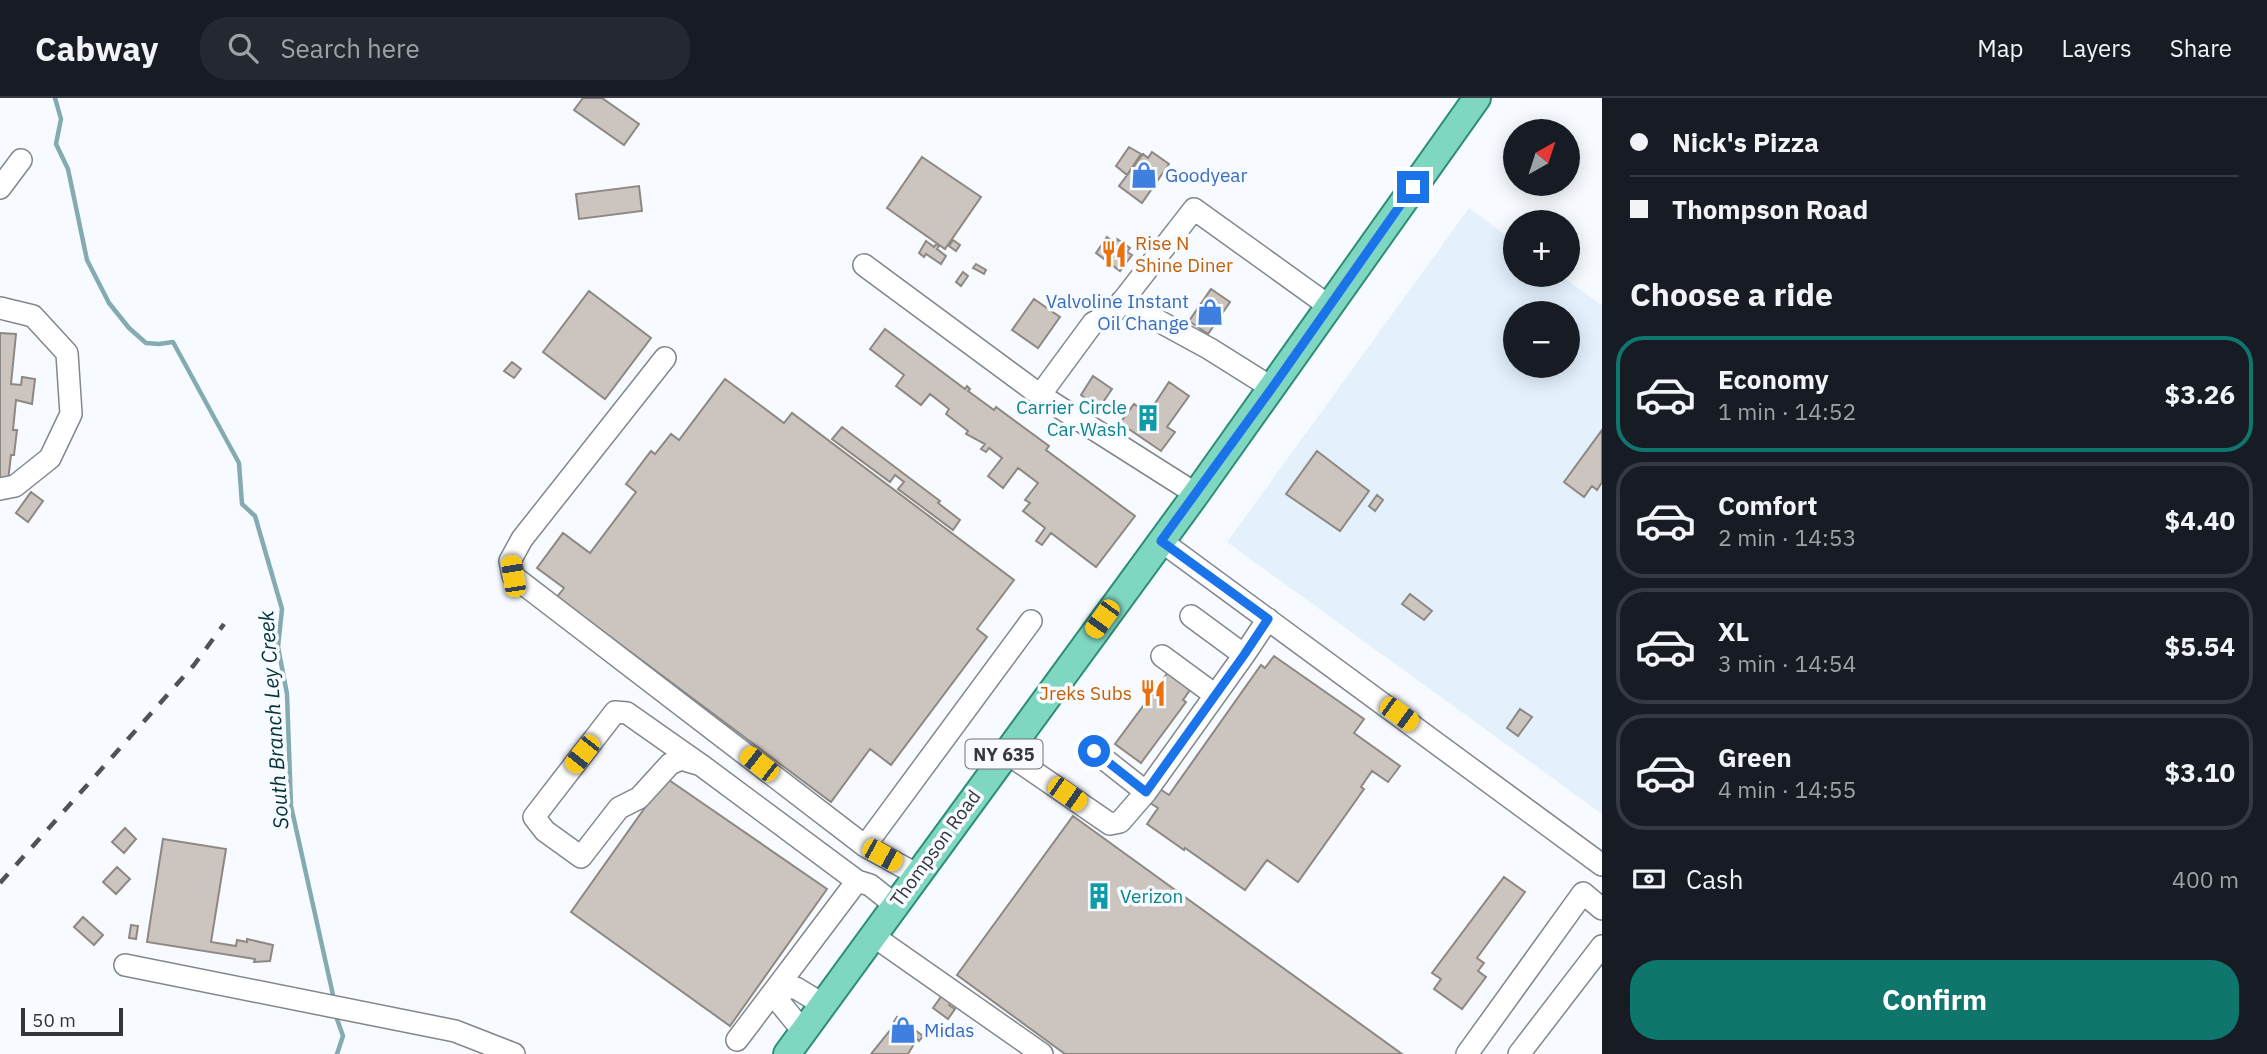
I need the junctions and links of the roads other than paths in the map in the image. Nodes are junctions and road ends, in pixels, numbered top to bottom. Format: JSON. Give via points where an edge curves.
{"nodes":[{"id":1,"x":1477,"y":98,"type":"edge"},
{"id":2,"x":21,"y":160,"type":"dead end"},
{"id":3,"x":0,"y":188,"type":"edge"},
{"id":4,"x":864,"y":265,"type":"dead end"},
{"id":5,"x":1122,"y":301,"type":"junction"},
{"id":6,"x":1329,"y":306,"type":"junction"},
{"id":7,"x":0,"y":308,"type":"edge"},
{"id":8,"x":665,"y":358,"type":"dead end"},
{"id":9,"x":1272,"y":388,"type":"junction"},
{"id":10,"x":1040,"y":395,"type":"junction"},
{"id":11,"x":0,"y":489,"type":"edge"},
{"id":12,"x":1196,"y":494,"type":"junction"},
{"id":13,"x":1161,"y":541,"type":"junction"},
{"id":14,"x":1191,"y":616,"type":"dead end"},
{"id":15,"x":1268,"y":619,"type":"junction"},
{"id":16,"x":1031,"y":621,"type":"dead end"},
{"id":17,"x":1244,"y":655,"type":"junction"},
{"id":18,"x":1162,"y":656,"type":"dead end"},
{"id":19,"x":1215,"y":695,"type":"junction"},
{"id":20,"x":1094,"y":751,"type":"dead end"},
{"id":21,"x":1005,"y":752,"type":"junction"},
{"id":22,"x":701,"y":765,"type":"junction"},
{"id":23,"x":1146,"y":792,"type":"junction"},
{"id":24,"x":865,"y":846,"type":"junction"},
{"id":25,"x":1602,"y":865,"type":"edge"},
{"id":26,"x":916,"y":874,"type":"junction"},
{"id":27,"x":857,"y":881,"type":"junction"},
{"id":28,"x":894,"y":904,"type":"junction"},
{"id":29,"x":1602,"y":909,"type":"edge"},
{"id":30,"x":872,"y":935,"type":"junction"},
{"id":31,"x":1602,"y":946,"type":"edge"},
{"id":32,"x":125,"y":965,"type":"dead end"},
{"id":33,"x":778,"y":988,"type":"junction"},
{"id":34,"x":822,"y":1004,"type":"junction"},
{"id":35,"x":803,"y":1031,"type":"junction"},
{"id":36,"x":737,"y":1040,"type":"dead end"},
{"id":37,"x":514,"y":1054,"type":"edge"},
{"id":38,"x":786,"y":1054,"type":"edge"},
{"id":39,"x":1042,"y":1054,"type":"edge"},
{"id":40,"x":1466,"y":1054,"type":"edge"},
{"id":41,"x":1519,"y":1054,"type":"edge"}],
"edges":[{"from":1,"to":6,"type":"main road","name":"Thompson Road","number":"NY 635"},
{"from":2,"to":3,"type":"lane"},
{"from":4,"to":10,"type":"lane"},
{"from":5,"to":6,"type":"lane","via":[[1194,209]]},
{"from":5,"to":9,"type":"lane"},
{"from":5,"to":10,"type":"lane","via":[[1114,312],[1093,323]]},
{"from":6,"to":9,"type":"main road","name":"Thompson Road","number":"NY 635"},
{"from":7,"to":11,"type":"lane","via":[[33,316],[67,353],[71,414],[50,458],[15,486]]},
{"from":8,"to":24,"type":"lane","via":[[522,539],[510,561],[513,576]]},
{"from":9,"to":12,"type":"main road","name":"Thompson Road","number":"NY 635"},
{"from":10,"to":12,"type":"lane"},
{"from":12,"to":13,"type":"main road","name":"Thompson Road","number":"NY 635"},
{"from":13,"to":15,"type":"lane"},
{"from":13,"to":21,"type":"main road","name":"Thompson Road","number":"NY 635"},
{"from":14,"to":17,"type":"lane"},
{"from":15,"to":17,"type":"lane"},
{"from":15,"to":25,"type":"lane"},
{"from":16,"to":24,"type":"lane"},
{"from":17,"to":19,"type":"lane"},
{"from":18,"to":19,"type":"lane"},
{"from":19,"to":23,"type":"lane"},
{"from":20,"to":23,"type":"lane"},
{"from":21,"to":23,"type":"lane","via":[[1110,824],[1120,822]]},
{"from":21,"to":26,"type":"main road","name":"Thompson Road","number":"NY 635"},
{"from":22,"to":22,"type":"lane","via":[[681,759],[670,764],[639,798],[619,808],[581,857],[545,831],[534,817],[615,712],[627,713]]},
{"from":22,"to":27,"type":"lane"},
{"from":24,"to":26,"type":"lane"},
{"from":26,"to":28,"type":"main road","name":"Thompson Road","number":"NY 635"},
{"from":27,"to":28,"type":"lane"},
{"from":27,"to":33,"type":"lane"},
{"from":28,"to":30,"type":"main road","name":"Thompson Road","number":"NY 635"},
{"from":29,"to":40,"type":"lane","via":[[1583,893]]},
{"from":30,"to":34,"type":"main road","name":"Thompson Road","number":"NY 635"},
{"from":30,"to":39,"type":"lane"},
{"from":31,"to":41,"type":"lane"},
{"from":32,"to":37,"type":"lane","via":[[455,1031]]},
{"from":33,"to":34,"type":"lane","via":[[796,988]]},
{"from":33,"to":35,"type":"lane","via":[[780,1003]]},
{"from":33,"to":36,"type":"lane"},
{"from":34,"to":35,"type":"main road","name":"Thompson Road","number":"NY 635"},
{"from":35,"to":38,"type":"main road","name":"Thompson Road","number":"NY 635"}]}
